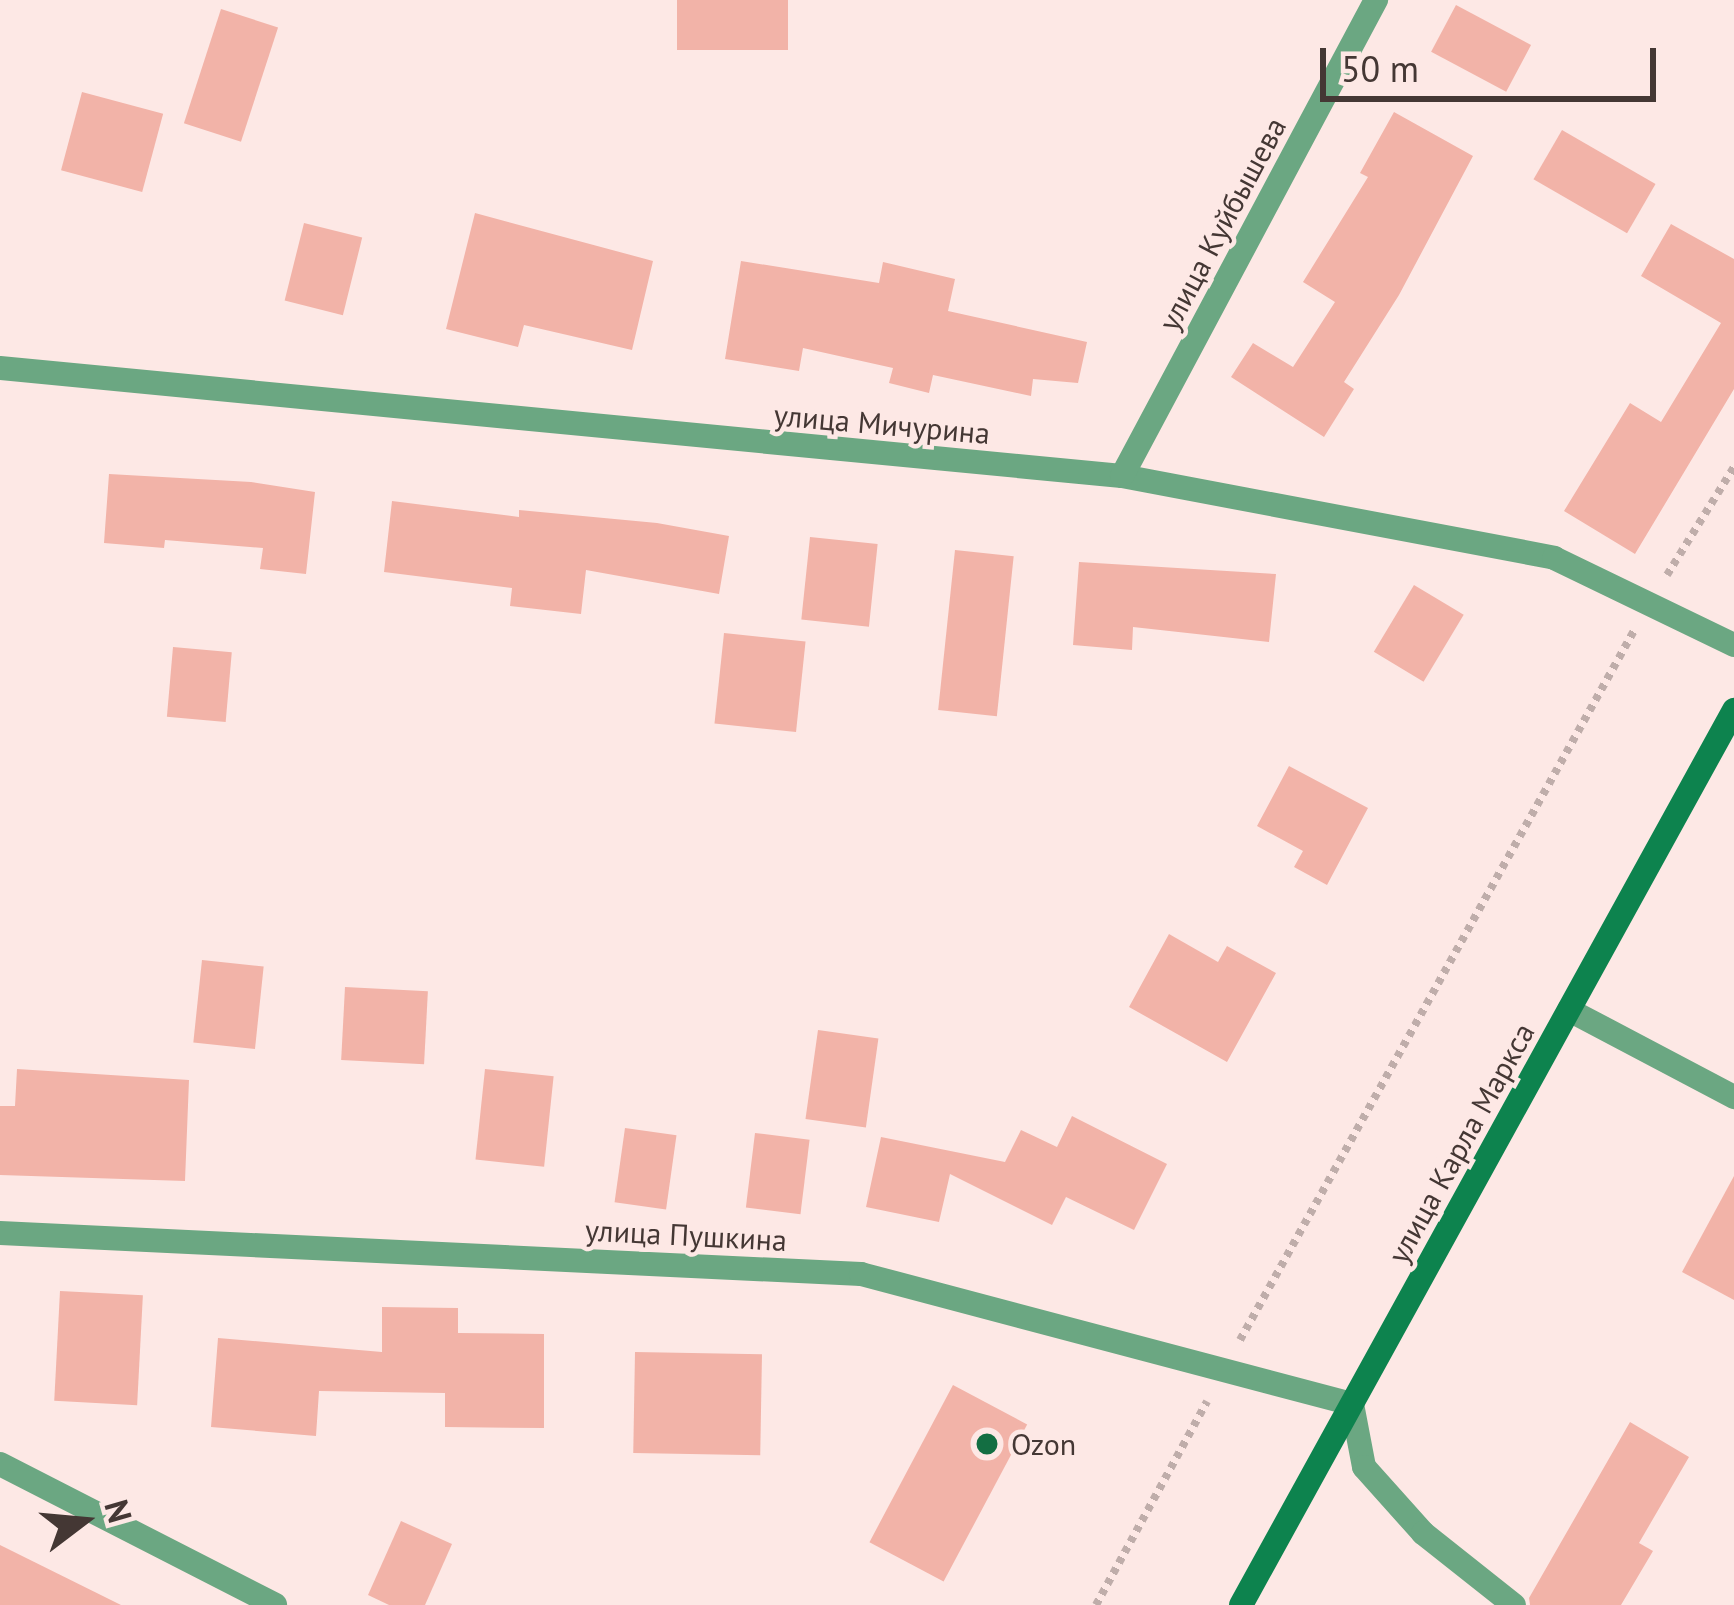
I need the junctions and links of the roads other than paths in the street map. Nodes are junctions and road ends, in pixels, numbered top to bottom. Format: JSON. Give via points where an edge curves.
{"nodes":[{"id":1,"x":1376,"y":0,"type":"edge"},
{"id":2,"x":0,"y":368,"type":"edge"},
{"id":3,"x":1122,"y":476,"type":"junction"},
{"id":4,"x":1734,"y":645,"type":"edge"},
{"id":5,"x":1734,"y":710,"type":"edge"},
{"id":6,"x":1569,"y":1010,"type":"junction"},
{"id":7,"x":1734,"y":1096,"type":"edge"},
{"id":8,"x":0,"y":1233,"type":"edge"},
{"id":9,"x":1352,"y":1403,"type":"junction"},
{"id":10,"x":0,"y":1464,"type":"edge"},
{"id":11,"x":275,"y":1605,"type":"edge"},
{"id":12,"x":1241,"y":1605,"type":"edge"},
{"id":13,"x":1514,"y":1605,"type":"edge"}],
"edges":[{"from":1,"to":3,"type":"street","name":"улица Куйбышева"},
{"from":2,"to":3,"type":"street","name":"улица Мичурина"},
{"from":3,"to":4,"type":"street","name":"улица Мичурина","via":[[1554,558]]},
{"from":5,"to":6,"type":"main road","name":"улица Карла Маркса"},
{"from":6,"to":7,"type":"street"},
{"from":6,"to":9,"type":"main road","name":"улица Карла Маркса"},
{"from":8,"to":9,"type":"street","name":"улица Пушкина","via":[[861,1274]]},
{"from":9,"to":12,"type":"main road","name":"улица Карла Маркса"},
{"from":9,"to":13,"type":"street","via":[[1364,1467],[1423,1533]]},
{"from":10,"to":11,"type":"street"}]}
